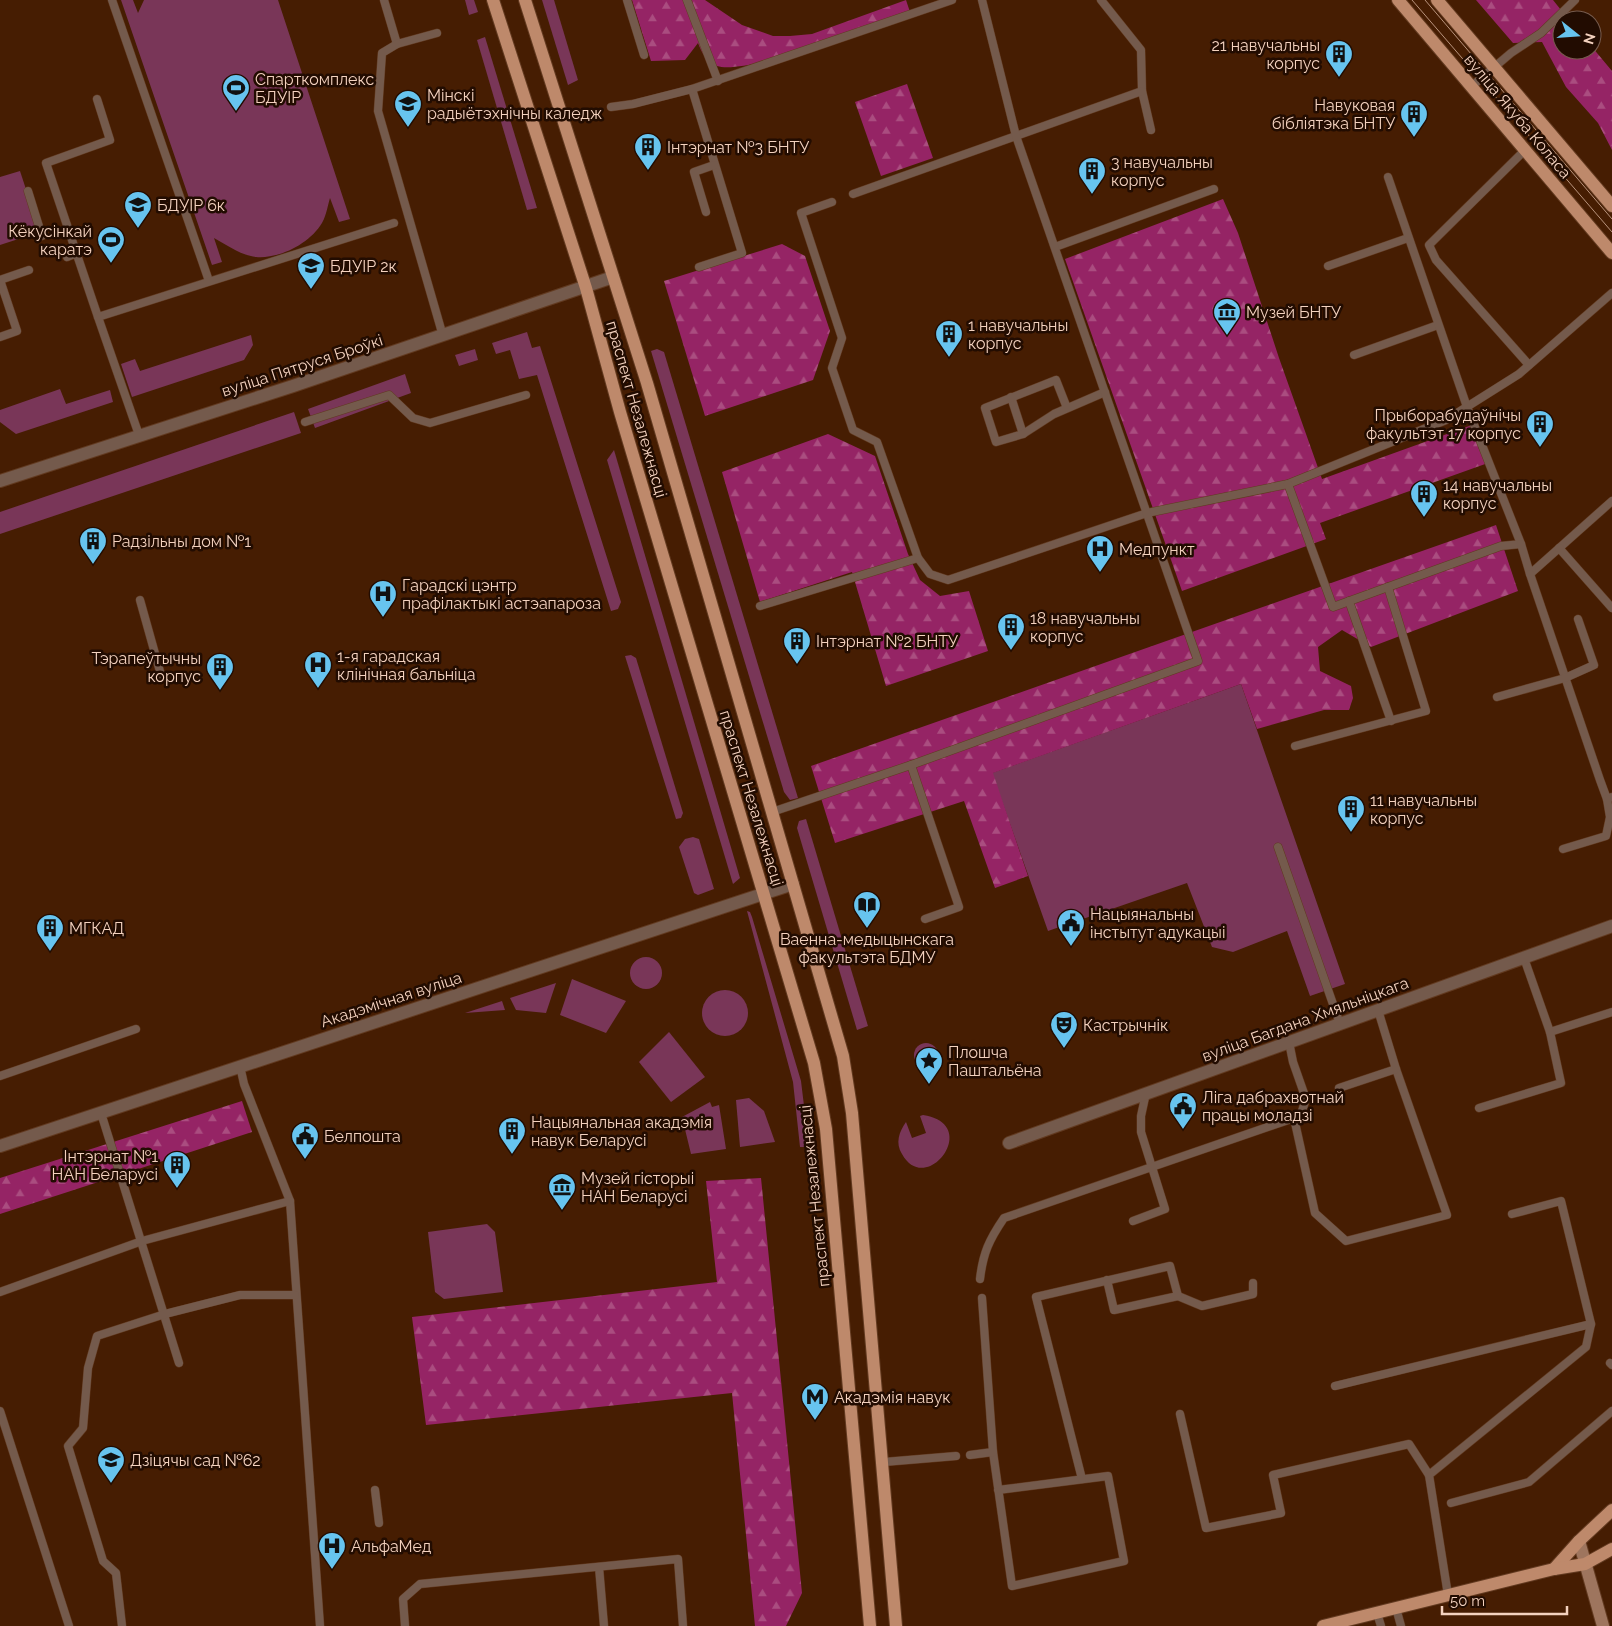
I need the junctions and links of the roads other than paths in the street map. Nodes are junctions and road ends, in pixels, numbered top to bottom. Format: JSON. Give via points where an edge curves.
{"nodes":[{"id":1,"x":112,"y":0,"type":"edge"},
{"id":2,"x":384,"y":0,"type":"edge"},
{"id":3,"x":493,"y":0,"type":"edge"},
{"id":4,"x":525,"y":0,"type":"edge"},
{"id":5,"x":627,"y":0,"type":"edge"},
{"id":6,"x":687,"y":0,"type":"edge"},
{"id":7,"x":952,"y":0,"type":"edge"},
{"id":8,"x":982,"y":0,"type":"edge"},
{"id":9,"x":1101,"y":0,"type":"edge"},
{"id":10,"x":1398,"y":0,"type":"edge"},
{"id":11,"x":1437,"y":0,"type":"edge"},
{"id":12,"x":1575,"y":0,"type":"edge"},
{"id":13,"x":437,"y":32,"type":"dead end"},
{"id":14,"x":397,"y":44,"type":"junction"},
{"id":15,"x":644,"y":55,"type":"dead end"},
{"id":16,"x":1493,"y":67,"type":"junction"},
{"id":17,"x":718,"y":80,"type":"junction"},
{"id":18,"x":1472,"y":86,"type":"junction"},
{"id":19,"x":692,"y":89,"type":"junction"},
{"id":20,"x":1142,"y":91,"type":"junction"},
{"id":21,"x":96,"y":99,"type":"dead end"},
{"id":22,"x":611,"y":107,"type":"dead end"},
{"id":23,"x":1151,"y":130,"type":"dead end"},
{"id":24,"x":1016,"y":136,"type":"junction"},
{"id":25,"x":1525,"y":150,"type":"junction"},
{"id":26,"x":714,"y":165,"type":"junction"},
{"id":27,"x":1388,"y":177,"type":"dead end"},
{"id":28,"x":1214,"y":189,"type":"dead end"},
{"id":29,"x":28,"y":191,"type":"dead end"},
{"id":30,"x":853,"y":194,"type":"dead end"},
{"id":31,"x":832,"y":202,"type":"dead end"},
{"id":32,"x":1612,"y":206,"type":"edge"},
{"id":33,"x":706,"y":212,"type":"dead end"},
{"id":34,"x":394,"y":223,"type":"dead end"},
{"id":35,"x":42,"y":236,"type":"dead end"},
{"id":36,"x":1408,"y":238,"type":"junction"},
{"id":37,"x":1055,"y":247,"type":"junction"},
{"id":38,"x":77,"y":253,"type":"junction"},
{"id":39,"x":1612,"y":253,"type":"edge"},
{"id":40,"x":67,"y":257,"type":"dead end"},
{"id":41,"x":1328,"y":266,"type":"dead end"},
{"id":42,"x":699,"y":267,"type":"dead end"},
{"id":43,"x":30,"y":270,"type":"dead end"},
{"id":44,"x":613,"y":277,"type":"junction"},
{"id":45,"x":0,"y":280,"type":"edge"},
{"id":46,"x":209,"y":281,"type":"junction"},
{"id":47,"x":586,"y":288,"type":"junction"},
{"id":48,"x":1612,"y":293,"type":"edge"},
{"id":49,"x":98,"y":317,"type":"junction"},
{"id":50,"x":1438,"y":325,"type":"junction"},
{"id":51,"x":443,"y":336,"type":"junction"},
{"id":52,"x":0,"y":337,"type":"edge"},
{"id":53,"x":1354,"y":355,"type":"dead end"},
{"id":54,"x":1529,"y":365,"type":"junction"},
{"id":55,"x":1105,"y":392,"type":"junction"},
{"id":56,"x":526,"y":394,"type":"dead end"},
{"id":57,"x":1011,"y":397,"type":"junction"},
{"id":58,"x":1467,"y":407,"type":"junction"},
{"id":59,"x":1067,"y":408,"type":"junction"},
{"id":60,"x":305,"y":422,"type":"dead end"},
{"id":61,"x":1023,"y":434,"type":"junction"},
{"id":62,"x":139,"y":435,"type":"junction"},
{"id":63,"x":0,"y":481,"type":"edge"},
{"id":64,"x":1288,"y":484,"type":"junction"},
{"id":65,"x":1612,"y":501,"type":"edge"},
{"id":66,"x":1147,"y":514,"type":"junction"},
{"id":67,"x":1521,"y":544,"type":"junction"},
{"id":68,"x":1559,"y":548,"type":"junction"},
{"id":69,"x":918,"y":558,"type":"junction"},
{"id":70,"x":1530,"y":574,"type":"junction"},
{"id":71,"x":1388,"y":587,"type":"junction"},
{"id":72,"x":140,"y":600,"type":"dead end"},
{"id":73,"x":1349,"y":602,"type":"junction"},
{"id":74,"x":760,"y":606,"type":"dead end"},
{"id":75,"x":1612,"y":608,"type":"edge"},
{"id":76,"x":1578,"y":619,"type":"dead end"},
{"id":77,"x":161,"y":674,"type":"dead end"},
{"id":78,"x":1565,"y":678,"type":"junction"},
{"id":79,"x":1497,"y":697,"type":"dead end"},
{"id":80,"x":1390,"y":721,"type":"junction"},
{"id":81,"x":1295,"y":746,"type":"dead end"},
{"id":82,"x":911,"y":764,"type":"junction"},
{"id":83,"x":1610,"y":798,"type":"edge"},
{"id":84,"x":772,"y":812,"type":"junction"},
{"id":85,"x":1278,"y":847,"type":"dead end"},
{"id":86,"x":1563,"y":849,"type":"dead end"},
{"id":87,"x":792,"y":884,"type":"junction"},
{"id":88,"x":763,"y":893,"type":"junction"},
{"id":89,"x":925,"y":919,"type":"dead end"},
{"id":90,"x":1612,"y":926,"type":"edge"},
{"id":91,"x":1524,"y":958,"type":"junction"},
{"id":92,"x":1378,"y":1010,"type":"junction"},
{"id":93,"x":1612,"y":1012,"type":"edge"},
{"id":94,"x":1340,"y":1024,"type":"junction"},
{"id":95,"x":136,"y":1029,"type":"dead end"},
{"id":96,"x":1550,"y":1032,"type":"junction"},
{"id":97,"x":1289,"y":1042,"type":"junction"},
{"id":98,"x":240,"y":1066,"type":"junction"},
{"id":99,"x":1396,"y":1069,"type":"junction"},
{"id":100,"x":0,"y":1076,"type":"edge"},
{"id":101,"x":1339,"y":1088,"type":"dead end"},
{"id":102,"x":1146,"y":1093,"type":"junction"},
{"id":103,"x":1479,"y":1108,"type":"dead end"},
{"id":104,"x":101,"y":1112,"type":"junction"},
{"id":105,"x":1294,"y":1118,"type":"junction"},
{"id":106,"x":1009,"y":1143,"type":"dead end"},
{"id":107,"x":0,"y":1146,"type":"edge"},
{"id":108,"x":1152,"y":1168,"type":"junction"},
{"id":109,"x":290,"y":1201,"type":"junction"},
{"id":110,"x":1512,"y":1214,"type":"dead end"},
{"id":111,"x":1133,"y":1221,"type":"dead end"},
{"id":112,"x":142,"y":1241,"type":"junction"},
{"id":113,"x":980,"y":1279,"type":"dead end"},
{"id":114,"x":1107,"y":1280,"type":"junction"},
{"id":115,"x":1253,"y":1283,"type":"dead end"},
{"id":116,"x":0,"y":1292,"type":"edge"},
{"id":117,"x":296,"y":1295,"type":"junction"},
{"id":118,"x":1178,"y":1296,"type":"junction"},
{"id":119,"x":982,"y":1298,"type":"dead end"},
{"id":120,"x":165,"y":1314,"type":"junction"},
{"id":121,"x":1591,"y":1324,"type":"junction"},
{"id":122,"x":179,"y":1363,"type":"dead end"},
{"id":123,"x":1335,"y":1386,"type":"dead end"},
{"id":124,"x":0,"y":1411,"type":"edge"},
{"id":125,"x":1612,"y":1411,"type":"edge"},
{"id":126,"x":1180,"y":1414,"type":"dead end"},
{"id":127,"x":993,"y":1452,"type":"junction"},
{"id":128,"x":956,"y":1456,"type":"dead end"},
{"id":129,"x":970,"y":1456,"type":"dead end"},
{"id":130,"x":884,"y":1462,"type":"junction"},
{"id":131,"x":1429,"y":1475,"type":"junction"},
{"id":132,"x":1082,"y":1479,"type":"junction"},
{"id":133,"x":375,"y":1490,"type":"dead end"},
{"id":134,"x":998,"y":1490,"type":"junction"},
{"id":135,"x":1451,"y":1503,"type":"dead end"},
{"id":136,"x":1612,"y":1510,"type":"edge"},
{"id":137,"x":379,"y":1523,"type":"dead end"},
{"id":138,"x":1578,"y":1541,"type":"junction"},
{"id":139,"x":1612,"y":1549,"type":"edge"},
{"id":140,"x":1585,"y":1564,"type":"junction"},
{"id":141,"x":599,"y":1566,"type":"junction"},
{"id":142,"x":1554,"y":1569,"type":"junction"},
{"id":143,"x":1448,"y":1595,"type":"junction"},
{"id":144,"x":1396,"y":1608,"type":"junction"},
{"id":145,"x":1377,"y":1613,"type":"junction"},
{"id":146,"x":69,"y":1626,"type":"edge"},
{"id":147,"x":122,"y":1626,"type":"edge"},
{"id":148,"x":320,"y":1626,"type":"edge"},
{"id":149,"x":405,"y":1626,"type":"edge"},
{"id":150,"x":604,"y":1626,"type":"edge"},
{"id":151,"x":683,"y":1626,"type":"edge"},
{"id":152,"x":870,"y":1626,"type":"edge"},
{"id":153,"x":896,"y":1626,"type":"edge"},
{"id":154,"x":1323,"y":1626,"type":"edge"},
{"id":155,"x":1380,"y":1626,"type":"edge"},
{"id":156,"x":1400,"y":1626,"type":"edge"},
{"id":157,"x":1602,"y":1626,"type":"edge"}],
"edges":[{"from":1,"to":46,"type":"lane"},
{"from":2,"to":14,"type":"lane"},
{"from":3,"to":47,"type":"main road","name":"праспект Незалежнасці"},
{"from":4,"to":44,"type":"main road","name":"праспект Незалежнасці"},
{"from":5,"to":15,"type":"lane"},
{"from":6,"to":17,"type":"lane"},
{"from":7,"to":17,"type":"lane"},
{"from":8,"to":24,"type":"lane"},
{"from":9,"to":20,"type":"lane","via":[[1141,50]]},
{"from":10,"to":18,"type":"main road","name":"вуліца Якуба Коласа"},
{"from":11,"to":16,"type":"main road","name":"вуліца Якуба Коласа"},
{"from":12,"to":16,"type":"lane","via":[[1541,33]]},
{"from":13,"to":14,"type":"lane"},
{"from":14,"to":51,"type":"lane","via":[[382,53],[378,110]]},
{"from":16,"to":18,"type":"lane"},
{"from":16,"to":32,"type":"main road","name":"вуліца Якуба Коласа"},
{"from":17,"to":19,"type":"lane"},
{"from":18,"to":25,"type":"main road","name":"вуліца Якуба Коласа"},
{"from":19,"to":22,"type":"lane"},
{"from":19,"to":26,"type":"lane"},
{"from":20,"to":23,"type":"lane"},
{"from":20,"to":24,"type":"lane"},
{"from":21,"to":38,"type":"lane","via":[[110,140],[46,163]]},
{"from":24,"to":30,"type":"lane"},
{"from":24,"to":37,"type":"lane"},
{"from":25,"to":39,"type":"main road","name":"вуліца Якуба Коласа"},
{"from":25,"to":54,"type":"lane","via":[[1429,244],[1436,260]]},
{"from":26,"to":33,"type":"lane","via":[[694,172]]},
{"from":26,"to":42,"type":"lane","via":[[742,253]]},
{"from":27,"to":36,"type":"lane"},
{"from":28,"to":37,"type":"lane"},
{"from":29,"to":35,"type":"lane"},
{"from":31,"to":69,"type":"lane","via":[[802,213],[842,338],[832,368],[853,430],[877,442]]},
{"from":34,"to":46,"type":"lane"},
{"from":36,"to":41,"type":"lane"},
{"from":36,"to":50,"type":"lane"},
{"from":37,"to":55,"type":"lane"},
{"from":38,"to":40,"type":"lane"},
{"from":38,"to":49,"type":"lane"},
{"from":43,"to":45,"type":"lane"},
{"from":44,"to":47,"type":"street","name":"вуліца Пятруся Броўкі"},
{"from":44,"to":84,"type":"main road","name":"праспект Незалежнасці"},
{"from":45,"to":52,"type":"lane","via":[[17,331]]},
{"from":46,"to":49,"type":"lane"},
{"from":47,"to":51,"type":"street","name":"вуліца Пятруся Броўкі"},
{"from":47,"to":88,"type":"main road","name":"праспект Незалежнасці"},
{"from":48,"to":54,"type":"lane"},
{"from":49,"to":62,"type":"lane"},
{"from":50,"to":53,"type":"lane"},
{"from":50,"to":58,"type":"lane"},
{"from":51,"to":62,"type":"street","name":"вуліца Пятруся Броўкі"},
{"from":54,"to":58,"type":"lane"},
{"from":55,"to":59,"type":"lane"},
{"from":55,"to":66,"type":"lane"},
{"from":56,"to":60,"type":"lane","via":[[430,423],[413,418],[389,395]]},
{"from":57,"to":59,"type":"lane","via":[[1056,380]]},
{"from":57,"to":61,"type":"lane"},
{"from":57,"to":61,"type":"lane","via":[[985,408],[996,442]]},
{"from":58,"to":64,"type":"lane","via":[[1446,420]]},
{"from":58,"to":67,"type":"lane"},
{"from":59,"to":61,"type":"lane"},
{"from":62,"to":63,"type":"street","name":"вуліца Пятруся Броўкі"},
{"from":64,"to":66,"type":"lane"},
{"from":64,"to":73,"type":"lane","via":[[1333,607]]},
{"from":65,"to":68,"type":"lane"},
{"from":66,"to":69,"type":"lane","via":[[948,580],[930,574]]},
{"from":66,"to":82,"type":"lane","via":[[1198,661]]},
{"from":67,"to":70,"type":"lane"},
{"from":67,"to":71,"type":"lane","via":[[1501,546]]},
{"from":68,"to":70,"type":"lane"},
{"from":68,"to":75,"type":"lane"},
{"from":69,"to":74,"type":"lane"},
{"from":70,"to":78,"type":"lane"},
{"from":71,"to":73,"type":"lane"},
{"from":71,"to":80,"type":"lane","via":[[1426,711]]},
{"from":72,"to":77,"type":"lane"},
{"from":73,"to":80,"type":"lane"},
{"from":76,"to":78,"type":"lane","via":[[1594,665]]},
{"from":78,"to":79,"type":"lane"},
{"from":78,"to":83,"type":"lane"},
{"from":80,"to":81,"type":"lane"},
{"from":82,"to":84,"type":"lane"},
{"from":82,"to":89,"type":"lane","via":[[960,907]]},
{"from":83,"to":86,"type":"lane","via":[[1606,836]]},
{"from":84,"to":87,"type":"main road","name":"праспект Незалежнасці"},
{"from":85,"to":94,"type":"lane"},
{"from":87,"to":88,"type":"street","name":"Акадэмічная вуліца"},
{"from":87,"to":130,"type":"main road","name":"праспект Незалежнасці","via":[[842,1056],[852,1112]]},
{"from":88,"to":98,"type":"street","name":"Акадэмічная вуліца"},
{"from":88,"to":152,"type":"main road","name":"праспект Незалежнасці","via":[[814,1063],[826,1129]]},
{"from":90,"to":91,"type":"street","name":"вуліца Багдана Хмяльніцкага"},
{"from":91,"to":92,"type":"street","name":"вуліца Багдана Хмяльніцкага"},
{"from":91,"to":96,"type":"lane"},
{"from":92,"to":94,"type":"street","name":"вуліца Багдана Хмяльніцкага"},
{"from":92,"to":99,"type":"lane"},
{"from":93,"to":96,"type":"lane"},
{"from":94,"to":97,"type":"street","name":"вуліца Багдана Хмяльніцкага"},
{"from":95,"to":100,"type":"lane"},
{"from":96,"to":103,"type":"lane","via":[[1561,1083]]},
{"from":97,"to":102,"type":"street","name":"вуліца Багдана Хмяльніцкага"},
{"from":97,"to":105,"type":"lane","via":[[1306,1099],[1301,1114]]},
{"from":98,"to":104,"type":"street","name":"Акадэмічная вуліца"},
{"from":98,"to":109,"type":"lane","via":[[244,1084]]},
{"from":99,"to":101,"type":"lane"},
{"from":99,"to":105,"type":"lane","via":[[1447,1215],[1346,1241],[1315,1214]]},
{"from":102,"to":106,"type":"street","name":"вуліца Багдана Хмяльніцкага"},
{"from":102,"to":108,"type":"lane","via":[[1141,1132]]},
{"from":104,"to":107,"type":"street","name":"Акадэмічная вуліца"},
{"from":104,"to":112,"type":"lane"},
{"from":105,"to":108,"type":"lane"},
{"from":108,"to":111,"type":"lane","via":[[1165,1209]]},
{"from":108,"to":113,"type":"lane","via":[[1004,1218],[988,1241]]},
{"from":109,"to":112,"type":"lane"},
{"from":109,"to":117,"type":"lane"},
{"from":110,"to":121,"type":"lane","via":[[1561,1201]]},
{"from":112,"to":116,"type":"lane"},
{"from":112,"to":120,"type":"lane"},
{"from":114,"to":118,"type":"lane","via":[[1170,1266]]},
{"from":114,"to":118,"type":"lane","via":[[1114,1310]]},
{"from":114,"to":132,"type":"lane","via":[[1036,1297]]},
{"from":115,"to":118,"type":"lane","via":[[1253,1294],[1202,1306]]},
{"from":117,"to":120,"type":"lane","via":[[240,1295]]},
{"from":117,"to":148,"type":"lane"},
{"from":119,"to":127,"type":"lane"},
{"from":120,"to":122,"type":"lane"},
{"from":120,"to":147,"type":"lane","via":[[97,1336],[88,1368],[83,1428],[68,1446],[104,1560],[116,1574]]},
{"from":121,"to":123,"type":"lane"},
{"from":121,"to":131,"type":"lane","via":[[1586,1347]]},
{"from":124,"to":146,"type":"lane"},
{"from":125,"to":135,"type":"lane","via":[[1529,1482]]},
{"from":126,"to":131,"type":"lane","via":[[1206,1528],[1281,1513],[1273,1475],[1409,1444]]},
{"from":127,"to":129,"type":"lane"},
{"from":127,"to":134,"type":"lane"},
{"from":128,"to":130,"type":"lane"},
{"from":130,"to":153,"type":"main road","name":"праспект Незалежнасці"},
{"from":131,"to":143,"type":"lane"},
{"from":132,"to":134,"type":"lane"},
{"from":132,"to":134,"type":"lane","via":[[1108,1476],[1124,1561],[1012,1586]]},
{"from":133,"to":137,"type":"lane"},
{"from":136,"to":138,"type":"main road"},
{"from":138,"to":140,"type":"main road"},
{"from":138,"to":142,"type":"main road"},
{"from":139,"to":140,"type":"main road"},
{"from":140,"to":142,"type":"main road"},
{"from":140,"to":157,"type":"main road"},
{"from":141,"to":149,"type":"lane","via":[[420,1584],[403,1599]]},
{"from":141,"to":150,"type":"lane"},
{"from":141,"to":151,"type":"lane","via":[[678,1559]]},
{"from":142,"to":143,"type":"main road"},
{"from":143,"to":144,"type":"main road"},
{"from":144,"to":145,"type":"main road"},
{"from":144,"to":156,"type":"lane"},
{"from":145,"to":154,"type":"main road"},
{"from":145,"to":155,"type":"lane"}]}
